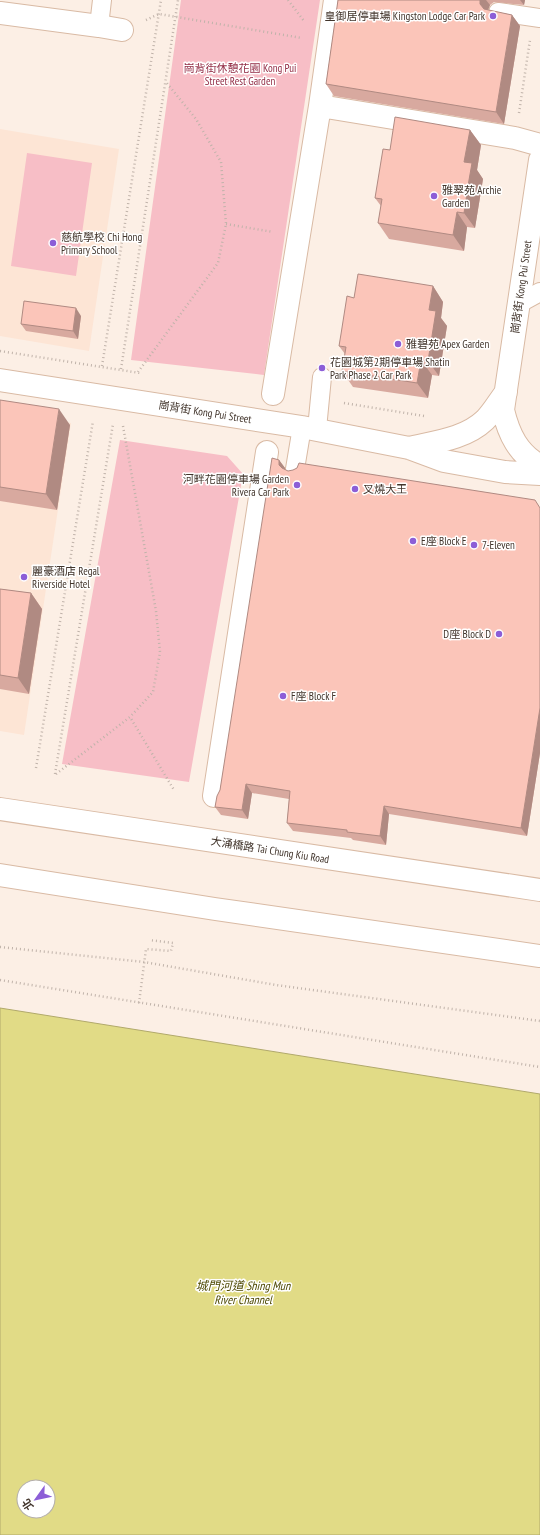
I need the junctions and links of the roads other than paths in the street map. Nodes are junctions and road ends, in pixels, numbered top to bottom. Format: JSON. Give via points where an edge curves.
{"nodes":[{"id":1,"x":102,"y":0,"type":"edge"},
{"id":2,"x":335,"y":0,"type":"edge"},
{"id":3,"x":498,"y":12,"type":"edge"},
{"id":4,"x":0,"y":13,"type":"edge"},
{"id":5,"x":536,"y":17,"type":"edge"},
{"id":6,"x":99,"y":26,"type":"junction"},
{"id":7,"x":122,"y":30,"type":"dead end"},
{"id":8,"x":320,"y":106,"type":"junction"},
{"id":9,"x":540,"y":145,"type":"edge"},
{"id":10,"x":540,"y":160,"type":"edge"},
{"id":11,"x":540,"y":292,"type":"edge"},
{"id":12,"x":518,"y":304,"type":"junction"},
{"id":13,"x":322,"y":377,"type":"dead end"},
{"id":14,"x":0,"y":380,"type":"edge"},
{"id":15,"x":506,"y":391,"type":"junction"},
{"id":16,"x":273,"y":394,"type":"dead end"},
{"id":17,"x":309,"y":428,"type":"junction"},
{"id":18,"x":409,"y":448,"type":"junction"},
{"id":19,"x":266,"y":452,"type":"dead end"},
{"id":20,"x":540,"y":466,"type":"edge"},
{"id":21,"x":295,"y":469,"type":"edge"},
{"id":22,"x":540,"y":474,"type":"edge"},
{"id":23,"x":214,"y":796,"type":"dead end"},
{"id":24,"x":0,"y":809,"type":"edge"},
{"id":25,"x":0,"y":875,"type":"edge"},
{"id":26,"x":540,"y":890,"type":"edge"},
{"id":27,"x":540,"y":956,"type":"edge"}],
"edges":[{"from":1,"to":6,"type":"lane"},
{"from":2,"to":8,"type":"street"},
{"from":3,"to":5,"type":"lane"},
{"from":4,"to":6,"type":"street"},
{"from":6,"to":7,"type":"street"},
{"from":8,"to":9,"type":"street","via":[[515,138]]},
{"from":8,"to":16,"type":"street"},
{"from":10,"to":12,"type":"street","name":"崗背街 Kong Pui Street"},
{"from":11,"to":12,"type":"lane"},
{"from":12,"to":15,"type":"street","name":"崗背街 Kong Pui Street"},
{"from":13,"to":17,"type":"lane","via":[[320,399]]},
{"from":14,"to":17,"type":"street","name":"崗背街 Kong Pui Street"},
{"from":15,"to":18,"type":"street","name":"崗背街 Kong Pui Street","via":[[485,420],[472,430],[451,439]]},
{"from":15,"to":20,"type":"street","name":"崗背街 Kong Pui Street","via":[[503,410],[514,442],[531,461]]},
{"from":17,"to":18,"type":"street","name":"崗背街 Kong Pui Street"},
{"from":17,"to":21,"type":"lane"},
{"from":18,"to":22,"type":"street","name":"崗背街 Kong Pui Street","via":[[444,461],[505,472]]},
{"from":19,"to":23,"type":"street"},
{"from":24,"to":26,"type":"street","name":"大涌橋路 Tai Chung Kiu Road"},
{"from":25,"to":27,"type":"street"}]}
